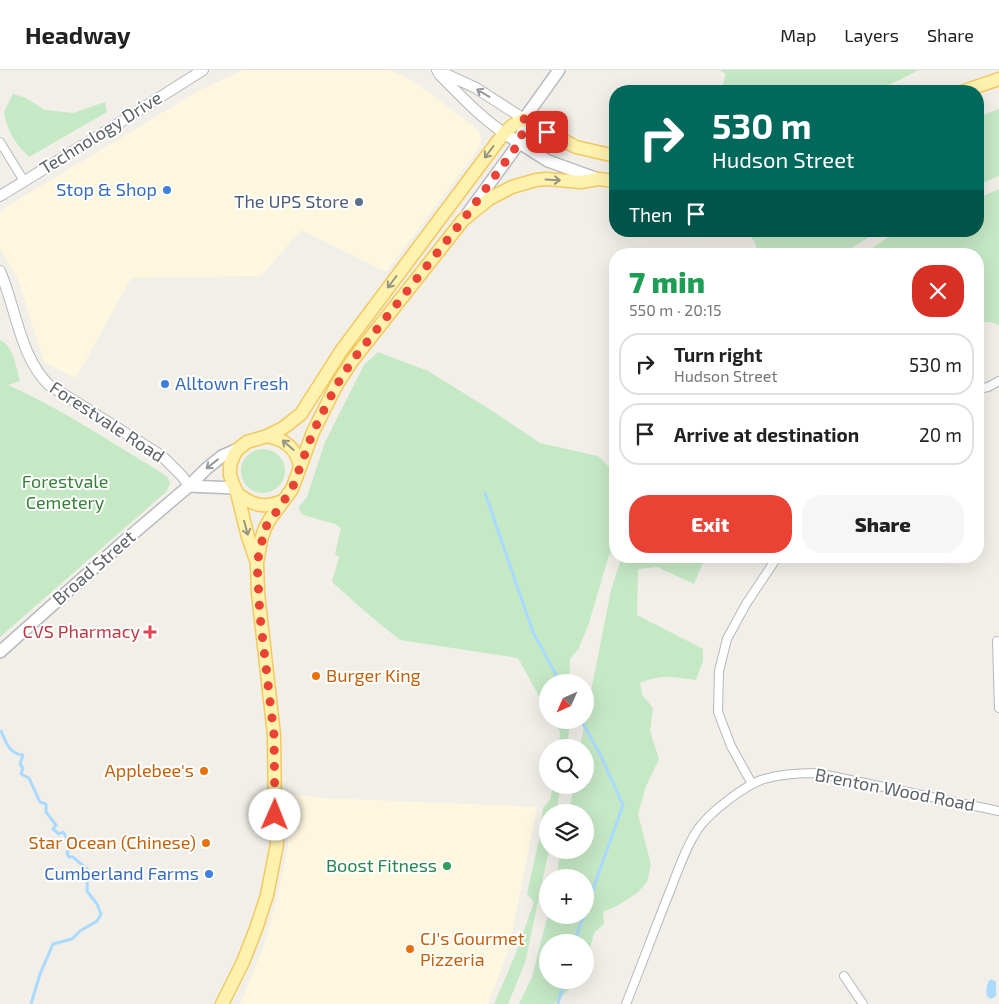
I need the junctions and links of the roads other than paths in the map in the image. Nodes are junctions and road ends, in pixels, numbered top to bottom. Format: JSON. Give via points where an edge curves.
{"nodes":[{"id":1,"x":203,"y":70,"type":"edge"},
{"id":2,"x":436,"y":70,"type":"edge"},
{"id":3,"x":559,"y":70,"type":"edge"},
{"id":4,"x":999,"y":79,"type":"edge"},
{"id":5,"x":982,"y":85,"type":"edge"},
{"id":6,"x":524,"y":119,"type":"junction"},
{"id":7,"x":504,"y":132,"type":"junction"},
{"id":8,"x":0,"y":142,"type":"edge"},
{"id":9,"x":519,"y":143,"type":"junction"},
{"id":10,"x":609,"y":155,"type":"edge"},
{"id":11,"x":598,"y":179,"type":"junction"},
{"id":12,"x":24,"y":181,"type":"junction"},
{"id":13,"x":609,"y":181,"type":"edge"},
{"id":14,"x":0,"y":196,"type":"edge"},
{"id":15,"x":463,"y":220,"type":"junction"},
{"id":16,"x":0,"y":271,"type":"edge"},
{"id":17,"x":999,"y":381,"type":"edge"},
{"id":18,"x":984,"y":387,"type":"edge"},
{"id":19,"x":267,"y":436,"type":"junction"},
{"id":20,"x":238,"y":449,"type":"junction"},
{"id":21,"x":300,"y":465,"type":"junction"},
{"id":22,"x":189,"y":486,"type":"junction"},
{"id":23,"x":236,"y":490,"type":"junction"},
{"id":24,"x":284,"y":500,"type":"junction"},
{"id":25,"x":257,"y":563,"type":"junction"},
{"id":26,"x":773,"y":563,"type":"edge"},
{"id":27,"x":996,"y":641,"type":"dead end"},
{"id":28,"x":0,"y":652,"type":"edge"},
{"id":29,"x":999,"y":708,"type":"edge"},
{"id":30,"x":752,"y":784,"type":"junction"},
{"id":31,"x":999,"y":811,"type":"edge"},
{"id":32,"x":844,"y":976,"type":"dead end"},
{"id":33,"x":222,"y":1004,"type":"edge"},
{"id":34,"x":626,"y":1004,"type":"edge"},
{"id":35,"x":863,"y":1004,"type":"edge"}],
"edges":[{"from":1,"to":12,"type":"street","name":"Technology Drive"},
{"from":6,"to":2,"type":"street","one_way":true,"via":[[476,88]]},
{"from":2,"to":7,"type":"street","via":[[468,104]]},
{"from":3,"to":6,"type":"main road"},
{"from":4,"to":5,"type":"main road"},
{"from":6,"to":7,"type":"main road"},
{"from":6,"to":9,"type":"main road"},
{"from":6,"to":10,"type":"main road","via":[[576,148]]},
{"from":7,"to":9,"type":"main road"},
{"from":7,"to":19,"type":"main road","one_way":true,"via":[[354,334],[301,414]]},
{"from":8,"to":12,"type":"street"},
{"from":9,"to":11,"type":"main road","via":[[548,161]]},
{"from":9,"to":15,"type":"main road"},
{"from":11,"to":13,"type":"main road"},
{"from":15,"to":11,"type":"main road","one_way":true,"via":[[501,191],[524,182]]},
{"from":12,"to":14,"type":"street","name":"Technology Drive"},
{"from":15,"to":21,"type":"main road","via":[[352,361],[313,432]]},
{"from":16,"to":22,"type":"street","name":"Forestvale Road","via":[[27,353],[42,378],[162,456]]},
{"from":17,"to":18,"type":"street"},
{"from":19,"to":20,"type":"main road"},
{"from":21,"to":19,"type":"main road","one_way":true,"via":[[289,444]]},
{"from":20,"to":22,"type":"main road","name":"Broad Street","one_way":true,"via":[[217,460]]},
{"from":20,"to":23,"type":"main road","via":[[230,465]]},
{"from":21,"to":24,"type":"main road","via":[[292,489]]},
{"from":22,"to":23,"type":"main road"},
{"from":22,"to":28,"type":"main road","name":"Broad Street"},
{"from":23,"to":24,"type":"main road","via":[[246,501],[257,505]]},
{"from":23,"to":25,"type":"main road","one_way":true},
{"from":24,"to":25,"type":"main road","via":[[265,528]]},
{"from":25,"to":33,"type":"main road","via":[[274,735],[277,844],[258,926]]},
{"from":26,"to":30,"type":"street","via":[[727,639],[719,671],[718,712],[731,746]]},
{"from":27,"to":29,"type":"street"},
{"from":30,"to":31,"type":"street","name":"Brenton Wood Road","via":[[796,773],[817,773]]},
{"from":30,"to":34,"type":"street","name":"Brenton Wood Road","via":[[713,811],[698,829],[675,877]]},
{"from":32,"to":35,"type":"street"}]}
